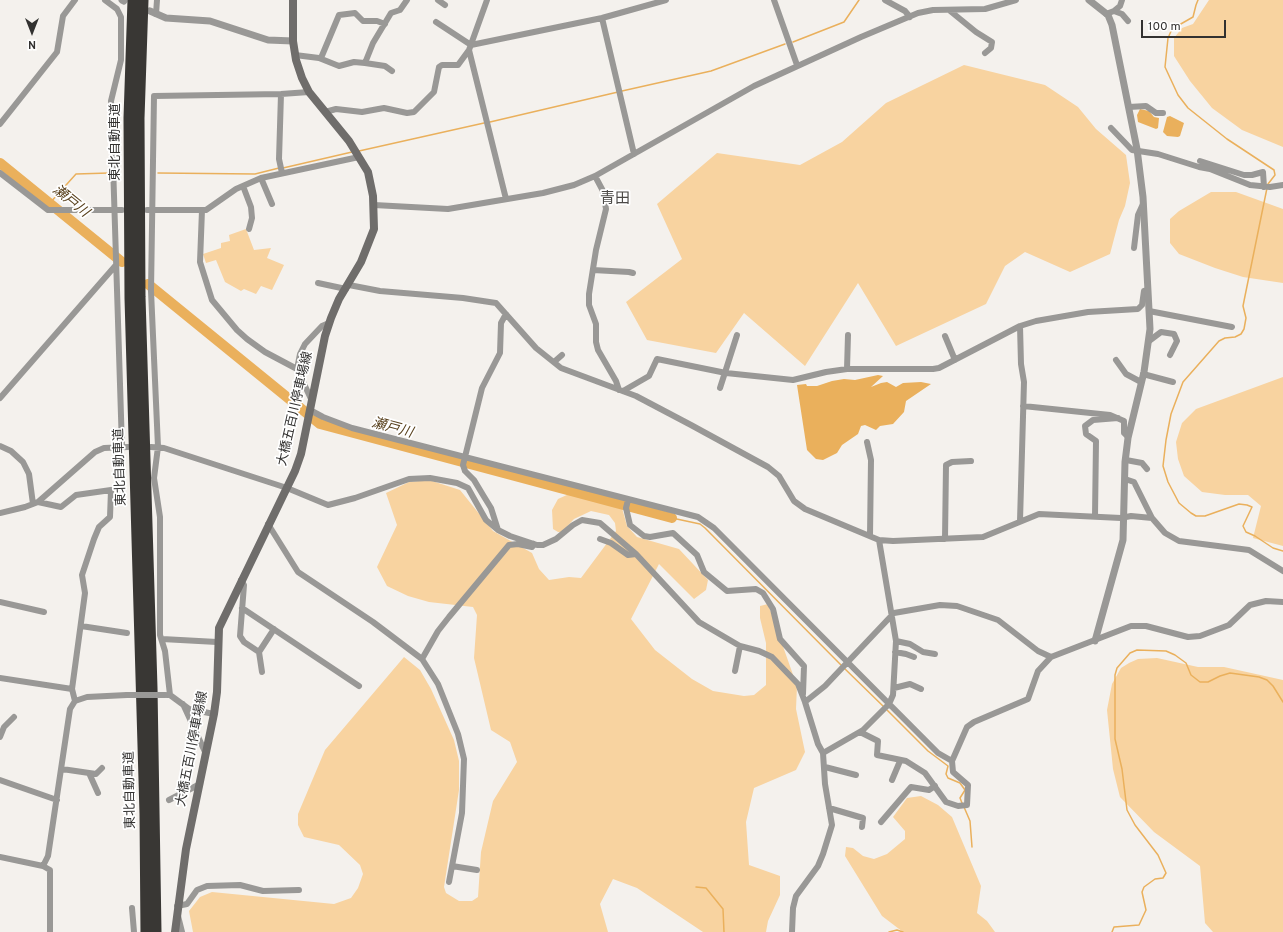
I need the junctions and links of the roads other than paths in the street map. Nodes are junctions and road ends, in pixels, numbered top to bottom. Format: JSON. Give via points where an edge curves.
{"nodes":[{"id":1,"x":75,"y":0,"type":"edge"},
{"id":2,"x":106,"y":0,"type":"edge"},
{"id":3,"x":127,"y":0,"type":"edge"},
{"id":4,"x":143,"y":0,"type":"edge"},
{"id":5,"x":157,"y":0,"type":"edge"},
{"id":6,"x":293,"y":0,"type":"edge"},
{"id":7,"x":407,"y":0,"type":"edge"},
{"id":8,"x":438,"y":0,"type":"edge"},
{"id":9,"x":487,"y":0,"type":"edge"},
{"id":10,"x":666,"y":0,"type":"edge"},
{"id":11,"x":774,"y":0,"type":"edge"},
{"id":12,"x":885,"y":0,"type":"edge"},
{"id":13,"x":1016,"y":0,"type":"edge"},
{"id":14,"x":1089,"y":0,"type":"edge"},
{"id":15,"x":1122,"y":0,"type":"edge"},
{"id":16,"x":445,"y":5,"type":"dead end"},
{"id":17,"x":949,"y":10,"type":"junction"},
{"id":18,"x":1114,"y":11,"type":"junction"},
{"id":19,"x":153,"y":12,"type":"joint"},
{"id":20,"x":1106,"y":14,"type":"junction"},
{"id":21,"x":910,"y":17,"type":"junction"},
{"id":22,"x":602,"y":18,"type":"junction"},
{"id":23,"x":1128,"y":21,"type":"dead end"},
{"id":24,"x":436,"y":22,"type":"dead end"},
{"id":25,"x":385,"y":24,"type":"junction"},
{"id":26,"x":293,"y":41,"type":"junction"},
{"id":27,"x":470,"y":47,"type":"junction"},
{"id":28,"x":985,"y":53,"type":"dead end"},
{"id":29,"x":295,"y":55,"type":"junction"},
{"id":30,"x":320,"y":58,"type":"junction"},
{"id":31,"x":365,"y":63,"type":"junction"},
{"id":32,"x":797,"y":65,"type":"junction"},
{"id":33,"x":392,"y":71,"type":"dead end"},
{"id":34,"x":309,"y":92,"type":"junction"},
{"id":35,"x":281,"y":94,"type":"junction"},
{"id":36,"x":1129,"y":107,"type":"junction"},
{"id":37,"x":325,"y":112,"type":"junction"},
{"id":38,"x":1163,"y":113,"type":"dead end"},
{"id":39,"x":0,"y":124,"type":"edge"},
{"id":40,"x":1111,"y":128,"type":"dead end"},
{"id":41,"x":1137,"y":150,"type":"junction"},
{"id":42,"x":357,"y":153,"type":"junction"},
{"id":43,"x":634,"y":154,"type":"junction"},
{"id":44,"x":1200,"y":161,"type":"dead end"},
{"id":45,"x":281,"y":169,"type":"junction"},
{"id":46,"x":0,"y":173,"type":"edge"},
{"id":47,"x":595,"y":176,"type":"junction"},
{"id":48,"x":261,"y":178,"type":"junction"},
{"id":49,"x":1283,"y":185,"type":"edge"},
{"id":50,"x":243,"y":186,"type":"junction"},
{"id":51,"x":1264,"y":187,"type":"junction"},
{"id":52,"x":506,"y":199,"type":"junction"},
{"id":53,"x":272,"y":204,"type":"dead end"},
{"id":54,"x":1143,"y":204,"type":"junction"},
{"id":55,"x":374,"y":205,"type":"junction"},
{"id":56,"x":114,"y":210,"type":"junction"},
{"id":57,"x":122,"y":210,"type":"dead end"},
{"id":58,"x":150,"y":210,"type":"junction"},
{"id":59,"x":202,"y":210,"type":"junction"},
{"id":60,"x":249,"y":229,"type":"dead end"},
{"id":61,"x":1134,"y":248,"type":"dead end"},
{"id":62,"x":116,"y":263,"type":"junction"},
{"id":63,"x":592,"y":270,"type":"junction"},
{"id":64,"x":633,"y":274,"type":"dead end"},
{"id":65,"x":318,"y":283,"type":"dead end"},
{"id":66,"x":348,"y":287,"type":"junction"},
{"id":67,"x":1148,"y":290,"type":"junction"},
{"id":68,"x":1149,"y":311,"type":"junction"},
{"id":69,"x":506,"y":314,"type":"junction"},
{"id":70,"x":330,"y":323,"type":"junction"},
{"id":71,"x":1020,"y":326,"type":"junction"},
{"id":72,"x":1232,"y":327,"type":"dead end"},
{"id":73,"x":737,"y":335,"type":"dead end"},
{"id":74,"x":848,"y":335,"type":"dead end"},
{"id":75,"x":945,"y":336,"type":"dead end"},
{"id":76,"x":1149,"y":341,"type":"junction"},
{"id":77,"x":562,"y":355,"type":"dead end"},
{"id":78,"x":1170,"y":355,"type":"dead end"},
{"id":79,"x":955,"y":360,"type":"junction"},
{"id":80,"x":1116,"y":360,"type":"dead end"},
{"id":81,"x":554,"y":362,"type":"junction"},
{"id":82,"x":297,"y":369,"type":"junction"},
{"id":83,"x":847,"y":369,"type":"junction"},
{"id":84,"x":726,"y":373,"type":"junction"},
{"id":85,"x":1143,"y":374,"type":"junction"},
{"id":86,"x":1141,"y":382,"type":"junction"},
{"id":87,"x":1174,"y":382,"type":"dead end"},
{"id":88,"x":720,"y":388,"type":"dead end"},
{"id":89,"x":621,"y":391,"type":"junction"},
{"id":90,"x":0,"y":398,"type":"edge"},
{"id":91,"x":312,"y":401,"type":"junction"},
{"id":92,"x":1023,"y":406,"type":"junction"},
{"id":93,"x":309,"y":414,"type":"junction"},
{"id":94,"x":1118,"y":418,"type":"junction"},
{"id":95,"x":1128,"y":437,"type":"junction"},
{"id":96,"x":867,"y":442,"type":"dead end"},
{"id":97,"x":0,"y":446,"type":"edge"},
{"id":98,"x":151,"y":447,"type":"dead end"},
{"id":99,"x":158,"y":447,"type":"junction"},
{"id":100,"x":1126,"y":460,"type":"junction"},
{"id":101,"x":464,"y":461,"type":"junction"},
{"id":102,"x":971,"y":461,"type":"dead end"},
{"id":103,"x":1147,"y":469,"type":"dead end"},
{"id":104,"x":1125,"y":479,"type":"junction"},
{"id":105,"x":287,"y":488,"type":"junction"},
{"id":106,"x":628,"y":500,"type":"junction"},
{"id":107,"x":35,"y":503,"type":"junction"},
{"id":108,"x":0,"y":514,"type":"edge"},
{"id":109,"x":1095,"y":516,"type":"junction"},
{"id":110,"x":1124,"y":517,"type":"junction"},
{"id":111,"x":1152,"y":518,"type":"junction"},
{"id":112,"x":1020,"y":521,"type":"junction"},
{"id":113,"x":268,"y":524,"type":"junction"},
{"id":114,"x":498,"y":530,"type":"junction"},
{"id":115,"x":870,"y":536,"type":"junction"},
{"id":116,"x":945,"y":538,"type":"junction"},
{"id":117,"x":600,"y":539,"type":"dead end"},
{"id":118,"x":879,"y":540,"type":"junction"},
{"id":119,"x":534,"y":544,"type":"junction"},
{"id":120,"x":636,"y":554,"type":"junction"},
{"id":121,"x":1283,"y":571,"type":"edge"},
{"id":122,"x":241,"y":580,"type":"junction"},
{"id":123,"x":0,"y":602,"type":"edge"},
{"id":124,"x":1283,"y":602,"type":"edge"},
{"id":125,"x":242,"y":608,"type":"junction"},
{"id":126,"x":44,"y":612,"type":"dead end"},
{"id":127,"x":891,"y":616,"type":"junction"},
{"id":128,"x":81,"y":626,"type":"junction"},
{"id":129,"x":274,"y":630,"type":"junction"},
{"id":130,"x":127,"y":633,"type":"dead end"},
{"id":131,"x":162,"y":639,"type":"junction"},
{"id":132,"x":896,"y":641,"type":"junction"},
{"id":133,"x":1095,"y":641,"type":"junction"},
{"id":134,"x":217,"y":642,"type":"junction"},
{"id":135,"x":740,"y":646,"type":"junction"},
{"id":136,"x":259,"y":652,"type":"junction"},
{"id":137,"x":896,"y":652,"type":"junction"},
{"id":138,"x":935,"y":654,"type":"dead end"},
{"id":139,"x":914,"y":657,"type":"dead end"},
{"id":140,"x":1051,"y":657,"type":"junction"},
{"id":141,"x":422,"y":659,"type":"junction"},
{"id":142,"x":844,"y":665,"type":"junction"},
{"id":143,"x":262,"y":672,"type":"dead end"},
{"id":144,"x":736,"y":672,"type":"dead end"},
{"id":145,"x":0,"y":678,"type":"edge"},
{"id":146,"x":359,"y":686,"type":"dead end"},
{"id":147,"x":72,"y":688,"type":"junction"},
{"id":148,"x":894,"y":688,"type":"junction"},
{"id":149,"x":921,"y":689,"type":"dead end"},
{"id":150,"x":168,"y":695,"type":"junction"},
{"id":151,"x":804,"y":699,"type":"junction"},
{"id":152,"x":74,"y":701,"type":"junction"},
{"id":153,"x":183,"y":704,"type":"junction"},
{"id":154,"x":886,"y":707,"type":"junction"},
{"id":155,"x":214,"y":714,"type":"junction"},
{"id":156,"x":14,"y":717,"type":"dead end"},
{"id":157,"x":860,"y":732,"type":"junction"},
{"id":158,"x":0,"y":737,"type":"edge"},
{"id":159,"x":823,"y":753,"type":"junction"},
{"id":160,"x":206,"y":755,"type":"junction"},
{"id":161,"x":900,"y":761,"type":"junction"},
{"id":162,"x":952,"y":761,"type":"junction"},
{"id":163,"x":825,"y":767,"type":"junction"},
{"id":164,"x":102,"y":768,"type":"dead end"},
{"id":165,"x":62,"y":769,"type":"junction"},
{"id":166,"x":89,"y":773,"type":"junction"},
{"id":167,"x":856,"y":775,"type":"dead end"},
{"id":168,"x":0,"y":780,"type":"edge"},
{"id":169,"x":892,"y":780,"type":"dead end"},
{"id":170,"x":200,"y":784,"type":"junction"},
{"id":171,"x":935,"y":786,"type":"junction"},
{"id":172,"x":98,"y":793,"type":"dead end"},
{"id":173,"x":58,"y":800,"type":"junction"},
{"id":174,"x":170,"y":800,"type":"dead end"},
{"id":175,"x":830,"y":808,"type":"junction"},
{"id":176,"x":882,"y":822,"type":"dead end"},
{"id":177,"x":862,"y":827,"type":"dead end"},
{"id":178,"x":0,"y":857,"type":"edge"},
{"id":179,"x":43,"y":866,"type":"junction"},
{"id":180,"x":452,"y":866,"type":"junction"},
{"id":181,"x":477,"y":870,"type":"dead end"},
{"id":182,"x":449,"y":882,"type":"dead end"},
{"id":183,"x":299,"y":890,"type":"dead end"},
{"id":184,"x":132,"y":908,"type":"dead end"},
{"id":185,"x":177,"y":909,"type":"junction"},
{"id":186,"x":50,"y":932,"type":"edge"},
{"id":187,"x":134,"y":932,"type":"edge"},
{"id":188,"x":146,"y":932,"type":"edge"},
{"id":189,"x":156,"y":932,"type":"edge"},
{"id":190,"x":174,"y":932,"type":"edge"},
{"id":191,"x":182,"y":932,"type":"edge"},
{"id":192,"x":792,"y":932,"type":"edge"}],
"edges":[{"from":1,"to":39,"type":"street","via":[[63,16],[57,52]]},
{"from":2,"to":56,"type":"street","via":[[117,9],[121,17],[121,60],[111,101]]},
{"from":3,"to":188,"type":"highway","name":"東北自動車道","via":[[130,298]]},
{"from":4,"to":189,"type":"highway","name":"東北自動車道","via":[[139,118],[140,297],[153,711]]},
{"from":5,"to":19,"type":"street"},
{"from":6,"to":26,"type":"main road","name":"大橋五百川停車場線"},
{"from":7,"to":25,"type":"street","via":[[400,10],[391,14]]},
{"from":8,"to":16,"type":"street"},
{"from":9,"to":27,"type":"street"},
{"from":10,"to":22,"type":"street"},
{"from":11,"to":32,"type":"street"},
{"from":12,"to":21,"type":"street","via":[[905,11]]},
{"from":13,"to":17,"type":"street","via":[[985,9]]},
{"from":14,"to":20,"type":"street"},
{"from":15,"to":18,"type":"street"},
{"from":17,"to":21,"type":"street","via":[[933,10]]},
{"from":17,"to":28,"type":"street","via":[[992,42],[991,48]]},
{"from":18,"to":20,"type":"street"},
{"from":18,"to":23,"type":"street","via":[[1122,14]]},
{"from":19,"to":26,"type":"street","via":[[176,19],[210,21],[268,40]]},
{"from":20,"to":36,"type":"street","via":[[1116,36]]},
{"from":21,"to":32,"type":"street"},
{"from":22,"to":27,"type":"street"},
{"from":22,"to":43,"type":"street"},
{"from":24,"to":27,"type":"street"},
{"from":25,"to":30,"type":"street","via":[[380,21],[363,21],[355,14],[339,15]]},
{"from":25,"to":31,"type":"street","via":[[373,43]]},
{"from":26,"to":29,"type":"main road","name":"大橋五百川停車場線"},
{"from":27,"to":37,"type":"street","via":[[458,65],[442,64],[439,67],[434,92],[414,112],[384,108],[362,112],[336,109]]},
{"from":27,"to":52,"type":"street"},
{"from":29,"to":30,"type":"street"},
{"from":29,"to":34,"type":"main road","name":"大橋五百川停車場線"},
{"from":30,"to":31,"type":"street","via":[[339,66],[354,62]]},
{"from":31,"to":33,"type":"street","via":[[385,66]]},
{"from":32,"to":43,"type":"street","via":[[754,86]]},
{"from":34,"to":35,"type":"street"},
{"from":34,"to":37,"type":"main road","name":"大橋五百川停車場線"},
{"from":35,"to":45,"type":"street"},
{"from":35,"to":58,"type":"street","via":[[154,96]]},
{"from":36,"to":38,"type":"street","via":[[1146,106],[1156,113]]},
{"from":36,"to":41,"type":"street"},
{"from":37,"to":42,"type":"main road","name":"大橋五百川停車場線"},
{"from":40,"to":41,"type":"street","via":[[1132,150]]},
{"from":41,"to":51,"type":"street","via":[[1178,159],[1217,171],[1240,182]]},
{"from":41,"to":54,"type":"street"},
{"from":42,"to":45,"type":"street"},
{"from":42,"to":55,"type":"main road","name":"大橋五百川停車場線","via":[[369,177]]},
{"from":43,"to":47,"type":"street"},
{"from":44,"to":51,"type":"street","via":[[1244,175],[1263,172]]},
{"from":45,"to":48,"type":"street"},
{"from":46,"to":56,"type":"street","via":[[48,210]]},
{"from":47,"to":52,"type":"street","via":[[556,190]]},
{"from":47,"to":63,"type":"street","via":[[606,200],[606,209]]},
{"from":48,"to":50,"type":"street"},
{"from":48,"to":53,"type":"street"},
{"from":49,"to":51,"type":"street"},
{"from":50,"to":59,"type":"street"},
{"from":50,"to":60,"type":"street","via":[[251,207]]},
{"from":52,"to":55,"type":"street","via":[[448,209]]},
{"from":54,"to":61,"type":"street","via":[[1138,215]]},
{"from":54,"to":67,"type":"street"},
{"from":55,"to":66,"type":"main road","name":"大橋五百川停車場線","via":[[374,229]]},
{"from":56,"to":57,"type":"street"},
{"from":56,"to":62,"type":"street"},
{"from":58,"to":59,"type":"street"},
{"from":58,"to":99,"type":"street"},
{"from":59,"to":82,"type":"street","via":[[200,262],[212,300],[247,340]]},
{"from":62,"to":90,"type":"street"},
{"from":62,"to":107,"type":"street","via":[[125,447],[104,448],[95,452]]},
{"from":63,"to":64,"type":"street"},
{"from":63,"to":89,"type":"street","via":[[589,305],[596,324],[596,342]]},
{"from":65,"to":66,"type":"street"},
{"from":66,"to":69,"type":"street","via":[[496,303]]},
{"from":66,"to":70,"type":"main road","name":"大橋五百川停車場線","via":[[339,299]]},
{"from":67,"to":68,"type":"street"},
{"from":67,"to":71,"type":"street","via":[[1144,291],[1142,305],[1138,309],[1066,315]]},
{"from":68,"to":72,"type":"street"},
{"from":68,"to":76,"type":"street"},
{"from":69,"to":81,"type":"street","via":[[536,348]]},
{"from":69,"to":101,"type":"street","via":[[501,323],[500,353],[482,388]]},
{"from":70,"to":82,"type":"street","via":[[322,326],[305,344]]},
{"from":70,"to":91,"type":"main road","name":"大橋五百川停車場線"},
{"from":71,"to":79,"type":"street"},
{"from":71,"to":92,"type":"street"},
{"from":73,"to":84,"type":"street"},
{"from":74,"to":83,"type":"street"},
{"from":75,"to":79,"type":"street"},
{"from":76,"to":78,"type":"street","via":[[1162,332],[1174,334],[1176,341]]},
{"from":76,"to":85,"type":"street"},
{"from":77,"to":81,"type":"street"},
{"from":79,"to":83,"type":"street","via":[[933,369]]},
{"from":80,"to":86,"type":"street","via":[[1126,374]]},
{"from":81,"to":89,"type":"street","via":[[560,368]]},
{"from":82,"to":91,"type":"street"},
{"from":83,"to":84,"type":"street","via":[[793,380]]},
{"from":84,"to":88,"type":"street"},
{"from":84,"to":89,"type":"street","via":[[657,359],[649,376]]},
{"from":85,"to":86,"type":"street"},
{"from":85,"to":87,"type":"street"},
{"from":86,"to":95,"type":"street"},
{"from":89,"to":115,"type":"street","via":[[636,396],[768,467],[780,476],[794,501],[804,509]]},
{"from":91,"to":93,"type":"main road","name":"大橋五百川停車場線"},
{"from":92,"to":94,"type":"street","via":[[1087,412]]},
{"from":92,"to":112,"type":"street"},
{"from":93,"to":101,"type":"street"},
{"from":93,"to":105,"type":"main road","name":"大橋五百川停車場線","via":[[301,454]]},
{"from":94,"to":95,"type":"street","via":[[1124,421],[1124,433]]},
{"from":94,"to":109,"type":"street","via":[[1093,420],[1085,426],[1086,434],[1096,441]]},
{"from":95,"to":100,"type":"street"},
{"from":96,"to":115,"type":"street","via":[[871,460]]},
{"from":97,"to":107,"type":"street","via":[[11,451],[23,462],[29,474]]},
{"from":98,"to":99,"type":"street"},
{"from":99,"to":105,"type":"street"},
{"from":99,"to":131,"type":"street","via":[[154,478],[160,517]]},
{"from":100,"to":103,"type":"street","via":[[1142,463]]},
{"from":100,"to":104,"type":"street"},
{"from":101,"to":106,"type":"street"},
{"from":101,"to":114,"type":"street","via":[[464,471],[484,495]]},
{"from":102,"to":116,"type":"street","via":[[952,462],[946,465]]},
{"from":104,"to":110,"type":"street"},
{"from":104,"to":111,"type":"street","via":[[1134,482]]},
{"from":105,"to":113,"type":"main road","name":"大橋五百川停車場線"},
{"from":105,"to":114,"type":"street","via":[[328,505],[409,479],[430,478],[457,483],[468,488],[486,520]]},
{"from":106,"to":142,"type":"street","via":[[698,517],[707,522]]},
{"from":106,"to":151,"type":"street","via":[[626,508],[630,525],[644,536],[673,533],[696,555],[704,572],[727,591],[756,589],[763,593],[771,604],[780,639],[804,666]]},
{"from":107,"to":108,"type":"street"},
{"from":107,"to":128,"type":"street","via":[[61,507],[76,495],[111,490],[110,517],[99,527],[82,575],[85,593]]},
{"from":109,"to":110,"type":"street"},
{"from":109,"to":112,"type":"street","via":[[1039,514]]},
{"from":110,"to":111,"type":"street"},
{"from":110,"to":133,"type":"street","via":[[1123,540]]},
{"from":111,"to":121,"type":"street","via":[[1165,533],[1179,541],[1249,550]]},
{"from":112,"to":116,"type":"street","via":[[990,536]]},
{"from":113,"to":122,"type":"main road","name":"大橋五百川停車場線"},
{"from":113,"to":141,"type":"street","via":[[298,572],[373,622]]},
{"from":114,"to":119,"type":"street"},
{"from":115,"to":118,"type":"street"},
{"from":116,"to":118,"type":"street"},
{"from":117,"to":120,"type":"street","via":[[628,555]]},
{"from":118,"to":127,"type":"street"},
{"from":119,"to":120,"type":"street","via":[[543,545],[551,542],[582,520],[600,523]]},
{"from":119,"to":141,"type":"street","via":[[532,547],[510,545],[438,631]]},
{"from":120,"to":135,"type":"street","via":[[700,622]]},
{"from":122,"to":125,"type":"street","via":[[244,585]]},
{"from":122,"to":134,"type":"main road","name":"大橋五百川停車場線","via":[[218,628]]},
{"from":123,"to":126,"type":"street"},
{"from":124,"to":133,"type":"street","via":[[1266,601],[1250,605],[1229,625],[1200,636],[1188,637],[1138,625]]},
{"from":125,"to":129,"type":"street"},
{"from":125,"to":136,"type":"street","via":[[240,636],[244,642]]},
{"from":127,"to":132,"type":"street"},
{"from":127,"to":140,"type":"street","via":[[921,608],[949,604],[957,606],[998,620]]},
{"from":127,"to":142,"type":"street"},
{"from":128,"to":130,"type":"street"},
{"from":128,"to":147,"type":"street"},
{"from":129,"to":136,"type":"street"},
{"from":129,"to":146,"type":"street"},
{"from":131,"to":134,"type":"street"},
{"from":131,"to":150,"type":"street"},
{"from":132,"to":137,"type":"street"},
{"from":132,"to":138,"type":"street"},
{"from":133,"to":140,"type":"street"},
{"from":134,"to":155,"type":"main road","name":"大橋五百川停車場線","via":[[217,692]]},
{"from":135,"to":144,"type":"street"},
{"from":135,"to":151,"type":"street","via":[[769,655],[798,684]]},
{"from":136,"to":143,"type":"street"},
{"from":137,"to":139,"type":"street"},
{"from":137,"to":148,"type":"street"},
{"from":140,"to":162,"type":"street","via":[[1038,671],[1028,699],[970,724]]},
{"from":141,"to":180,"type":"street","via":[[438,684],[458,734],[464,759],[462,813]]},
{"from":142,"to":151,"type":"street","via":[[815,695]]},
{"from":142,"to":154,"type":"street"},
{"from":145,"to":147,"type":"street"},
{"from":147,"to":152,"type":"street"},
{"from":148,"to":149,"type":"street","via":[[910,684]]},
{"from":148,"to":154,"type":"street"},
{"from":150,"to":152,"type":"street","bridge":true,"via":[[87,697]]},
{"from":150,"to":153,"type":"street"},
{"from":151,"to":159,"type":"street"},
{"from":152,"to":165,"type":"street","via":[[70,709]]},
{"from":153,"to":155,"type":"street","via":[[189,709]]},
{"from":153,"to":160,"type":"street"},
{"from":154,"to":157,"type":"street"},
{"from":154,"to":162,"type":"street","via":[[938,753]]},
{"from":155,"to":160,"type":"main road","name":"大橋五百川停車場線"},
{"from":156,"to":158,"type":"street","via":[[4,727]]},
{"from":157,"to":159,"type":"street"},
{"from":157,"to":161,"type":"street","via":[[878,741],[877,755]]},
{"from":159,"to":163,"type":"street"},
{"from":160,"to":170,"type":"main road","name":"大橋五百川停車場線"},
{"from":161,"to":169,"type":"street"},
{"from":161,"to":171,"type":"street","via":[[906,761],[920,769]]},
{"from":162,"to":171,"type":"street","via":[[954,772],[968,785],[967,805],[946,802]]},
{"from":163,"to":167,"type":"street"},
{"from":163,"to":175,"type":"street","via":[[825,784]]},
{"from":164,"to":166,"type":"street","via":[[96,774]]},
{"from":165,"to":166,"type":"street"},
{"from":165,"to":173,"type":"street"},
{"from":166,"to":172,"type":"street"},
{"from":168,"to":173,"type":"street"},
{"from":170,"to":174,"type":"street"},
{"from":170,"to":185,"type":"main road","name":"大橋五百川停車場線","via":[[186,849]]},
{"from":171,"to":176,"type":"street","via":[[929,790],[911,787]]},
{"from":173,"to":179,"type":"street","via":[[48,856]]},
{"from":175,"to":177,"type":"street","via":[[863,818]]},
{"from":175,"to":192,"type":"street","via":[[830,833],[818,866],[796,896]]},
{"from":178,"to":179,"type":"street"},
{"from":179,"to":186,"type":"street","via":[[50,870],[51,875]]},
{"from":180,"to":181,"type":"street"},
{"from":180,"to":182,"type":"street"},
{"from":183,"to":185,"type":"street","via":[[263,891],[240,886],[207,886],[197,890],[187,904]]},
{"from":184,"to":187,"type":"street"},
{"from":185,"to":190,"type":"main road","name":"大橋五百川停車場線"},
{"from":185,"to":191,"type":"street"}]}
